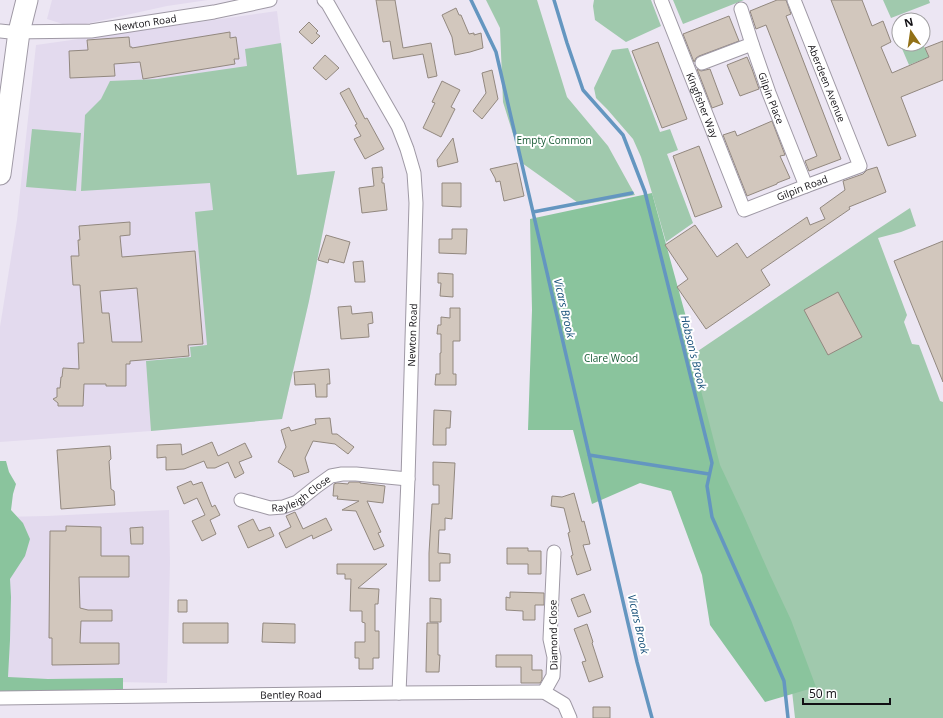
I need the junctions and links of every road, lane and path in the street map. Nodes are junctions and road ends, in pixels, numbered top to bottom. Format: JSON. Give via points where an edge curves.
{"nodes":[{"id":1,"x":27,"y":0,"type":"edge"},
{"id":2,"x":270,"y":0,"type":"edge"},
{"id":3,"x":324,"y":0,"type":"edge"},
{"id":4,"x":661,"y":0,"type":"edge"},
{"id":5,"x":794,"y":0,"type":"edge"},
{"id":6,"x":741,"y":9,"type":"dead end"},
{"id":7,"x":10,"y":32,"type":"edge"},
{"id":8,"x":752,"y":44,"type":"junction"},
{"id":9,"x":702,"y":63,"type":"dead end"},
{"id":10,"x":860,"y":166,"type":"joint"},
{"id":11,"x":0,"y":174,"type":"edge"},
{"id":12,"x":806,"y":186,"type":"junction"},
{"id":13,"x":744,"y":210,"type":"joint"},
{"id":14,"x":408,"y":479,"type":"junction"},
{"id":15,"x":241,"y":500,"type":"dead end"},
{"id":16,"x":554,"y":552,"type":"dead end"},
{"id":17,"x":399,"y":692,"type":"junction"},
{"id":18,"x":544,"y":692,"type":"junction"},
{"id":19,"x":0,"y":698,"type":"edge"},
{"id":20,"x":570,"y":718,"type":"edge"}],
"edges":[{"from":1,"to":7,"type":"main road"},
{"from":2,"to":7,"type":"street","name":"Newton Road","via":[[214,12],[91,31]]},
{"from":3,"to":14,"type":"street","name":"Newton Road","via":[[398,126],[414,173],[416,203]]},
{"from":4,"to":13,"type":"street","name":"Kingfisher Way"},
{"from":5,"to":10,"type":"street","name":"Aberdeen Avenue"},
{"from":6,"to":8,"type":"street","name":"Gilpin Place"},
{"from":7,"to":11,"type":"main road"},
{"from":8,"to":9,"type":"street"},
{"from":8,"to":12,"type":"street","name":"Gilpin Place"},
{"from":10,"to":12,"type":"street","name":"Gilpin Road"},
{"from":12,"to":13,"type":"street","name":"Gilpin Road"},
{"from":14,"to":15,"type":"street","name":"Rayleigh Close","via":[[342,474],[331,476],[297,502],[283,507],[270,508]]},
{"from":14,"to":17,"type":"street","name":"Newton Road"},
{"from":16,"to":18,"type":"street","name":"Diamond Close","via":[[550,639],[554,657],[553,676]]},
{"from":17,"to":18,"type":"street","name":"Bentley Road"},
{"from":17,"to":19,"type":"street","name":"Bentley Road"},
{"from":18,"to":20,"type":"street","via":[[564,704]]}]}
